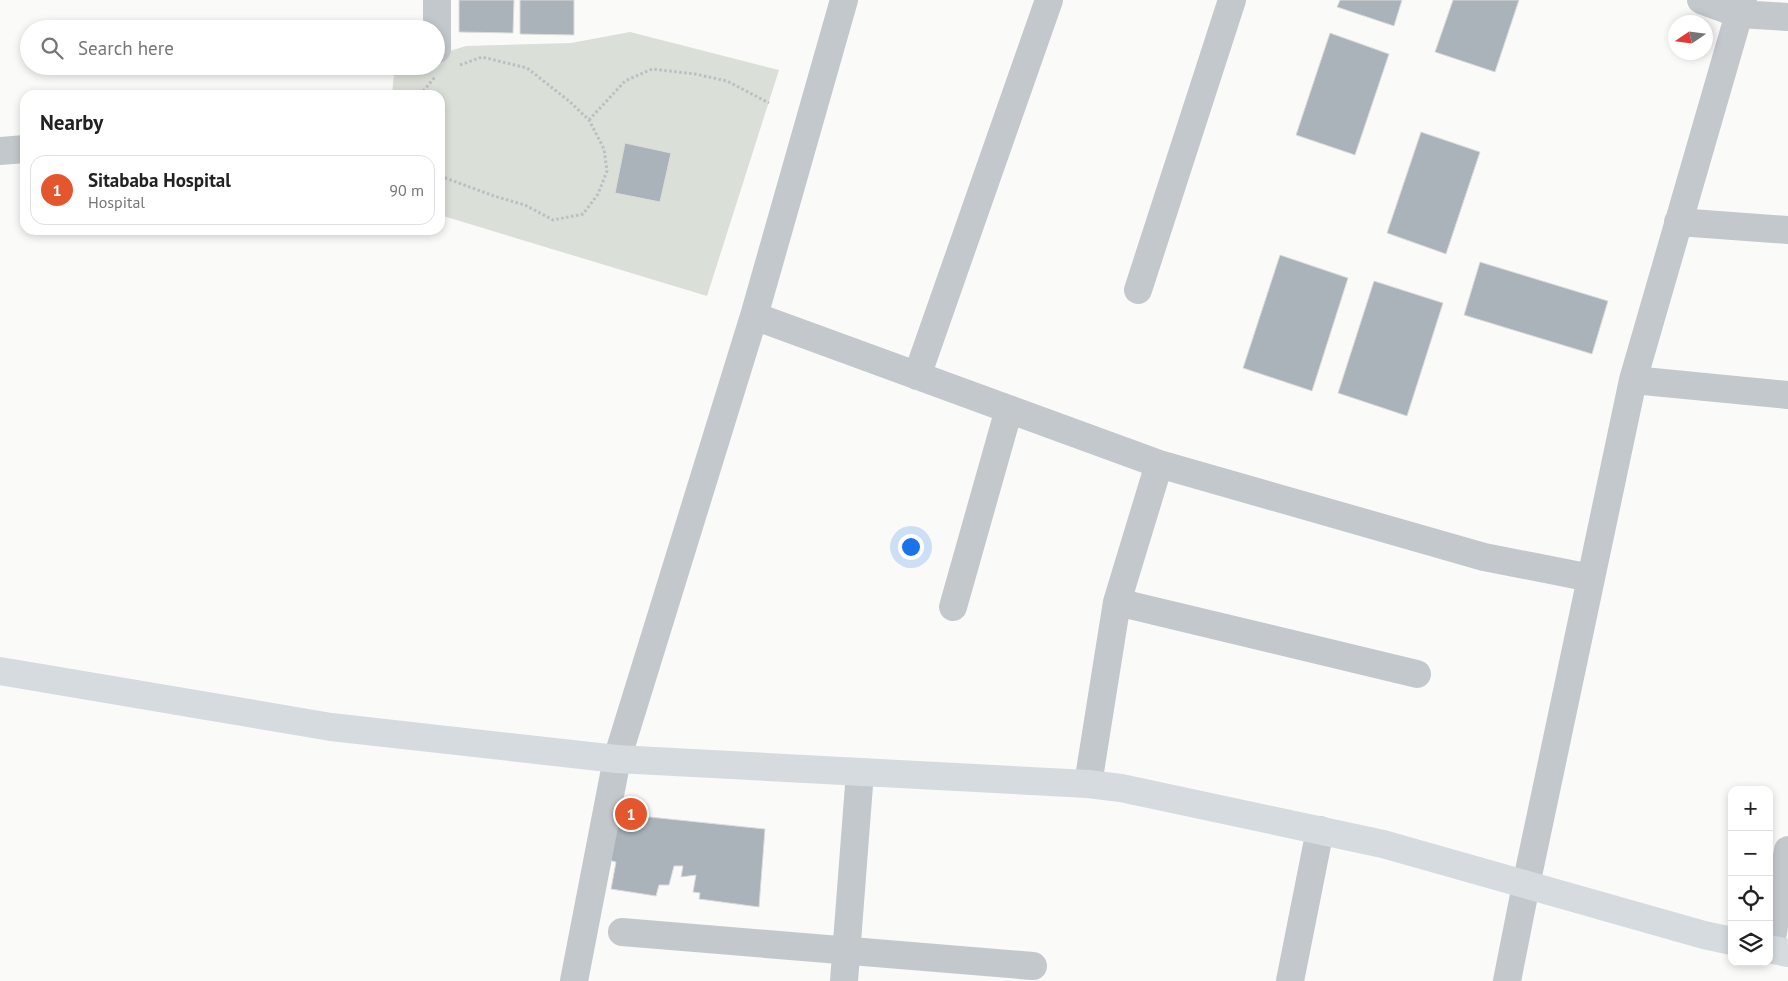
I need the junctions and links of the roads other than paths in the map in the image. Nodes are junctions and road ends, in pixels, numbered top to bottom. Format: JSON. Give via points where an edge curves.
{"nodes":[{"id":1,"x":436,"y":0,"type":"edge"},
{"id":2,"x":844,"y":0,"type":"edge"},
{"id":3,"x":1049,"y":0,"type":"edge"},
{"id":4,"x":1232,"y":0,"type":"edge"},
{"id":5,"x":1701,"y":0,"type":"edge"},
{"id":6,"x":1741,"y":7,"type":"edge"},
{"id":7,"x":1788,"y":17,"type":"edge"},
{"id":8,"x":438,"y":20,"type":"edge"},
{"id":9,"x":20,"y":149,"type":"edge"},
{"id":10,"x":0,"y":151,"type":"edge"},
{"id":11,"x":1678,"y":222,"type":"junction"},
{"id":12,"x":1788,"y":230,"type":"edge"},
{"id":13,"x":1138,"y":290,"type":"dead end"},
{"id":14,"x":754,"y":316,"type":"junction"},
{"id":15,"x":917,"y":376,"type":"junction"},
{"id":16,"x":1633,"y":380,"type":"junction"},
{"id":17,"x":1788,"y":395,"type":"edge"},
{"id":18,"x":1009,"y":409,"type":"junction"},
{"id":19,"x":1159,"y":464,"type":"junction"},
{"id":20,"x":1591,"y":578,"type":"junction"},
{"id":21,"x":1117,"y":602,"type":"junction"},
{"id":22,"x":953,"y":608,"type":"dead end"},
{"id":23,"x":0,"y":671,"type":"edge"},
{"id":24,"x":1416,"y":674,"type":"dead end"},
{"id":25,"x":617,"y":759,"type":"junction"},
{"id":26,"x":860,"y":772,"type":"junction"},
{"id":27,"x":1088,"y":784,"type":"junction"},
{"id":28,"x":1320,"y":830,"type":"junction"},
{"id":29,"x":1788,"y":850,"type":"edge"},
{"id":30,"x":1526,"y":885,"type":"junction"},
{"id":31,"x":622,"y":932,"type":"dead end"},
{"id":32,"x":1728,"y":940,"type":"edge"},
{"id":33,"x":1776,"y":950,"type":"edge"},
{"id":34,"x":846,"y":951,"type":"junction"},
{"id":35,"x":1034,"y":966,"type":"dead end"},
{"id":36,"x":574,"y":981,"type":"edge"},
{"id":37,"x":844,"y":981,"type":"edge"},
{"id":38,"x":1290,"y":981,"type":"edge"},
{"id":39,"x":1508,"y":981,"type":"edge"}],
"edges":[{"from":1,"to":8,"type":"street"},
{"from":2,"to":14,"type":"street"},
{"from":3,"to":15,"type":"street"},
{"from":4,"to":13,"type":"street"},
{"from":5,"to":6,"type":"street"},
{"from":6,"to":7,"type":"street"},
{"from":6,"to":11,"type":"street"},
{"from":9,"to":10,"type":"street"},
{"from":11,"to":12,"type":"street"},
{"from":11,"to":16,"type":"street"},
{"from":14,"to":15,"type":"street"},
{"from":14,"to":25,"type":"street"},
{"from":15,"to":18,"type":"street"},
{"from":16,"to":17,"type":"street"},
{"from":16,"to":20,"type":"street"},
{"from":18,"to":19,"type":"street"},
{"from":18,"to":22,"type":"street"},
{"from":19,"to":20,"type":"street","via":[[1484,557]]},
{"from":19,"to":21,"type":"street"},
{"from":20,"to":30,"type":"street"},
{"from":21,"to":24,"type":"street"},
{"from":21,"to":27,"type":"street"},
{"from":23,"to":25,"type":"street","via":[[331,727]]},
{"from":25,"to":26,"type":"street"},
{"from":25,"to":36,"type":"street"},
{"from":26,"to":27,"type":"street"},
{"from":26,"to":34,"type":"street"},
{"from":27,"to":28,"type":"street","via":[[1122,788]]},
{"from":28,"to":30,"type":"street","via":[[1383,844]]},
{"from":28,"to":38,"type":"street"},
{"from":29,"to":33,"type":"street"},
{"from":30,"to":32,"type":"street"},
{"from":30,"to":39,"type":"street"},
{"from":31,"to":34,"type":"street"},
{"from":34,"to":35,"type":"street"},
{"from":34,"to":37,"type":"street"}]}
